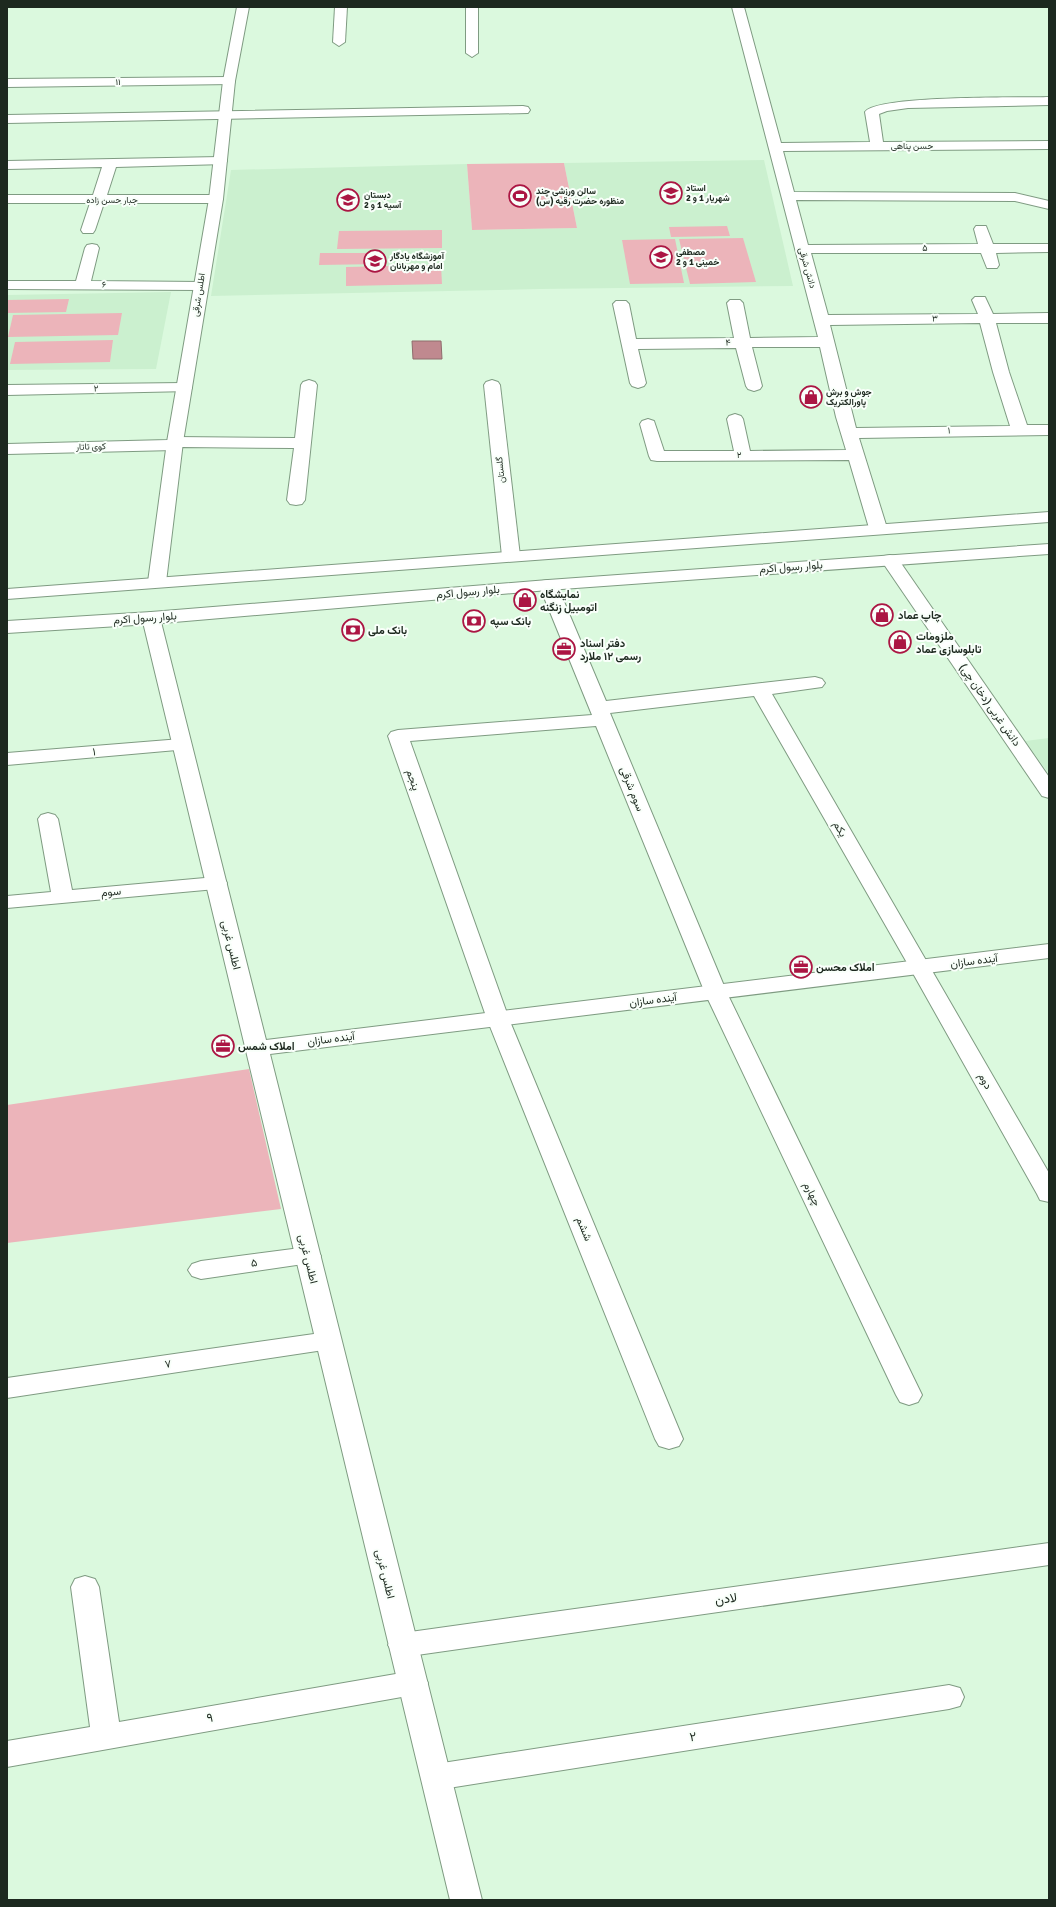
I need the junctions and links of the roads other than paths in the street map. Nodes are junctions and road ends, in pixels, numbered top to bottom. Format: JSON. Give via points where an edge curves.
{"nodes":[{"id":1,"x":243,"y":7,"type":"edge"},
{"id":2,"x":341,"y":7,"type":"edge"},
{"id":3,"x":472,"y":7,"type":"edge"},
{"id":4,"x":738,"y":7,"type":"edge"},
{"id":5,"x":339,"y":42,"type":"dead end"},
{"id":6,"x":472,"y":53,"type":"dead end"},
{"id":7,"x":229,"y":82,"type":"junction"},
{"id":8,"x":7,"y":83,"type":"edge"},
{"id":9,"x":1049,"y":102,"type":"edge"},
{"id":10,"x":523,"y":110,"type":"dead end"},
{"id":11,"x":226,"y":115,"type":"junction"},
{"id":12,"x":7,"y":118,"type":"edge"},
{"id":13,"x":1049,"y":145,"type":"edge"},
{"id":14,"x":774,"y":146,"type":"junction"},
{"id":15,"x":877,"y":146,"type":"junction"},
{"id":16,"x":220,"y":161,"type":"junction"},
{"id":17,"x":110,"y":163,"type":"junction"},
{"id":18,"x":7,"y":165,"type":"edge"},
{"id":19,"x":787,"y":196,"type":"junction"},
{"id":20,"x":7,"y":199,"type":"edge"},
{"id":21,"x":216,"y":199,"type":"junction"},
{"id":22,"x":96,"y":200,"type":"junction"},
{"id":23,"x":1049,"y":205,"type":"edge"},
{"id":24,"x":981,"y":229,"type":"dead end"},
{"id":25,"x":88,"y":230,"type":"dead end"},
{"id":26,"x":880,"y":233,"type":"dead end"},
{"id":27,"x":92,"y":248,"type":"dead end"},
{"id":28,"x":884,"y":248,"type":"junction"},
{"id":29,"x":987,"y":248,"type":"junction"},
{"id":30,"x":1049,"y":248,"type":"edge"},
{"id":31,"x":801,"y":249,"type":"junction"},
{"id":32,"x":890,"y":265,"type":"dead end"},
{"id":33,"x":992,"y":265,"type":"dead end"},
{"id":34,"x":82,"y":285,"type":"junction"},
{"id":35,"x":7,"y":286,"type":"edge"},
{"id":36,"x":201,"y":286,"type":"junction"},
{"id":37,"x":980,"y":300,"type":"dead end"},
{"id":38,"x":735,"y":303,"type":"dead end"},
{"id":39,"x":621,"y":304,"type":"dead end"},
{"id":40,"x":1049,"y":318,"type":"edge"},
{"id":41,"x":987,"y":319,"type":"junction"},
{"id":42,"x":821,"y":320,"type":"junction"},
{"id":43,"x":827,"y":342,"type":"junction"},
{"id":44,"x":743,"y":343,"type":"junction"},
{"id":45,"x":629,"y":344,"type":"junction"},
{"id":46,"x":638,"y":383,"type":"dead end"},
{"id":47,"x":310,"y":385,"type":"dead end"},
{"id":48,"x":492,"y":385,"type":"dead end"},
{"id":49,"x":754,"y":386,"type":"dead end"},
{"id":50,"x":184,"y":388,"type":"junction"},
{"id":51,"x":7,"y":390,"type":"edge"},
{"id":52,"x":735,"y":419,"type":"dead end"},
{"id":53,"x":648,"y":424,"type":"dead end"},
{"id":54,"x":1020,"y":430,"type":"junction"},
{"id":55,"x":1049,"y":430,"type":"edge"},
{"id":56,"x":849,"y":433,"type":"junction"},
{"id":57,"x":303,"y":443,"type":"junction"},
{"id":58,"x":175,"y":444,"type":"junction"},
{"id":59,"x":7,"y":449,"type":"edge"},
{"id":60,"x":743,"y":455,"type":"junction"},
{"id":61,"x":855,"y":455,"type":"junction"},
{"id":62,"x":296,"y":500,"type":"dead end"},
{"id":63,"x":1049,"y":517,"type":"edge"},
{"id":64,"x":878,"y":528,"type":"junction"},
{"id":65,"x":1049,"y":549,"type":"edge"},
{"id":66,"x":511,"y":556,"type":"junction"},
{"id":67,"x":890,"y":560,"type":"junction"},
{"id":68,"x":157,"y":582,"type":"junction"},
{"id":69,"x":548,"y":585,"type":"junction"},
{"id":70,"x":7,"y":594,"type":"edge"},
{"id":71,"x":150,"y":618,"type":"junction"},
{"id":72,"x":7,"y":627,"type":"edge"},
{"id":73,"x":815,"y":684,"type":"dead end"},
{"id":74,"x":760,"y":690,"type":"junction"},
{"id":75,"x":601,"y":714,"type":"junction"},
{"id":76,"x":181,"y":745,"type":"junction"},
{"id":77,"x":7,"y":758,"type":"edge"},
{"id":78,"x":1049,"y":792,"type":"edge"},
{"id":79,"x":48,"y":819,"type":"dead end"},
{"id":80,"x":216,"y":883,"type":"junction"},
{"id":81,"x":63,"y":897,"type":"junction"},
{"id":82,"x":7,"y":902,"type":"edge"},
{"id":83,"x":1049,"y":951,"type":"edge"},
{"id":84,"x":921,"y":968,"type":"junction"},
{"id":85,"x":716,"y":993,"type":"junction"},
{"id":86,"x":498,"y":1019,"type":"junction"},
{"id":87,"x":256,"y":1048,"type":"junction"},
{"id":88,"x":1049,"y":1194,"type":"edge"},
{"id":89,"x":308,"y":1256,"type":"junction"},
{"id":90,"x":200,"y":1270,"type":"dead end"},
{"id":91,"x":328,"y":1341,"type":"junction"},
{"id":92,"x":7,"y":1388,"type":"edge"},
{"id":93,"x":909,"y":1395,"type":"dead end"},
{"id":94,"x":669,"y":1439,"type":"dead end"},
{"id":95,"x":1049,"y":1554,"type":"edge"},
{"id":96,"x":85,"y":1587,"type":"dead end"},
{"id":97,"x":403,"y":1645,"type":"junction"},
{"id":98,"x":413,"y":1682,"type":"junction"},
{"id":99,"x":949,"y":1697,"type":"dead end"},
{"id":100,"x":106,"y":1736,"type":"junction"},
{"id":101,"x":7,"y":1754,"type":"edge"},
{"id":102,"x":436,"y":1777,"type":"junction"},
{"id":103,"x":466,"y":1900,"type":"edge"}],
"edges":[{"from":1,"to":7,"type":"street","name":"اطلس شرقی"},
{"from":2,"to":5,"type":"street"},
{"from":3,"to":6,"type":"street"},
{"from":4,"to":14,"type":"street","name":"دانش شرقی"},
{"from":7,"to":8,"type":"street","name":"۱۱"},
{"from":7,"to":11,"type":"street","name":"اطلس شرقی"},
{"from":9,"to":15,"type":"street","via":[[908,104],[884,107],[872,112]]},
{"from":10,"to":11,"type":"street"},
{"from":11,"to":12,"type":"street"},
{"from":11,"to":16,"type":"street","name":"اطلس شرقی"},
{"from":13,"to":15,"type":"street","name":"حسن پناهی"},
{"from":14,"to":15,"type":"street","name":"حسن پناهی"},
{"from":14,"to":19,"type":"street","name":"دانش شرقی"},
{"from":16,"to":17,"type":"street"},
{"from":16,"to":21,"type":"street","name":"اطلس شرقی"},
{"from":17,"to":18,"type":"street"},
{"from":17,"to":22,"type":"street"},
{"from":19,"to":23,"type":"street","via":[[1015,197]]},
{"from":19,"to":31,"type":"street","name":"دانش شرقی"},
{"from":20,"to":22,"type":"street","name":"جبار حسن زاده"},
{"from":21,"to":22,"type":"street","name":"جبار حسن زاده"},
{"from":21,"to":36,"type":"street","name":"اطلس شرقی"},
{"from":22,"to":25,"type":"street"},
{"from":24,"to":29,"type":"street"},
{"from":26,"to":28,"type":"street"},
{"from":27,"to":34,"type":"street"},
{"from":28,"to":29,"type":"street","name":"۵"},
{"from":28,"to":31,"type":"street","name":"۵"},
{"from":28,"to":32,"type":"street"},
{"from":29,"to":30,"type":"street","name":"۵"},
{"from":29,"to":33,"type":"street"},
{"from":31,"to":42,"type":"street","name":"دانش شرقی"},
{"from":34,"to":35,"type":"street","name":"۶"},
{"from":34,"to":36,"type":"street","name":"۶"},
{"from":36,"to":50,"type":"street","name":"اطلس شرقی"},
{"from":37,"to":41,"type":"street"},
{"from":38,"to":44,"type":"street"},
{"from":39,"to":45,"type":"street"},
{"from":40,"to":41,"type":"street","name":"۳"},
{"from":41,"to":42,"type":"street","name":"۳"},
{"from":41,"to":54,"type":"street"},
{"from":42,"to":43,"type":"street","name":"دانش شرقی"},
{"from":43,"to":44,"type":"street","name":"۴"},
{"from":43,"to":56,"type":"street","name":"دانش شرقی"},
{"from":44,"to":45,"type":"street","name":"۴"},
{"from":44,"to":49,"type":"street"},
{"from":45,"to":46,"type":"street"},
{"from":47,"to":57,"type":"street"},
{"from":48,"to":66,"type":"street","name":"گلستان"},
{"from":50,"to":51,"type":"street","name":"۲"},
{"from":50,"to":58,"type":"street","name":"اطلس شرقی"},
{"from":52,"to":60,"type":"street"},
{"from":53,"to":60,"type":"street","name":"۲","via":[[657,456]]},
{"from":54,"to":55,"type":"street","name":"۱"},
{"from":54,"to":56,"type":"street","name":"۱"},
{"from":56,"to":61,"type":"street","name":"دانش شرقی"},
{"from":57,"to":58,"type":"street","name":"کوی تاتار"},
{"from":57,"to":62,"type":"street"},
{"from":58,"to":59,"type":"street","name":"کوی تاتار"},
{"from":58,"to":68,"type":"street","name":"اطلس شرقی"},
{"from":60,"to":61,"type":"street","name":"۲"},
{"from":61,"to":64,"type":"street","name":"دانش شرقی"},
{"from":63,"to":64,"type":"street"},
{"from":64,"to":66,"type":"street"},
{"from":65,"to":67,"type":"street","name":"بلوار رسول اکرم"},
{"from":66,"to":68,"type":"street"},
{"from":67,"to":69,"type":"street","name":"بلوار رسول اکرم"},
{"from":67,"to":78,"type":"street","name":"دانش غربی (دخان چی)"},
{"from":68,"to":70,"type":"street"},
{"from":69,"to":71,"type":"street","name":"بلوار رسول اکرم"},
{"from":69,"to":75,"type":"street","name":"سوم شرقی"},
{"from":71,"to":72,"type":"street","name":"بلوار رسول اکرم"},
{"from":71,"to":76,"type":"street","name":"اطلس غربی"},
{"from":73,"to":74,"type":"street"},
{"from":74,"to":75,"type":"street"},
{"from":74,"to":84,"type":"street","name":"یکم"},
{"from":75,"to":85,"type":"street","name":"سوم شرقی"},
{"from":75,"to":86,"type":"street","name":"پنجم","via":[[398,736]]},
{"from":76,"to":77,"type":"street","name":"۱"},
{"from":76,"to":80,"type":"street","name":"اطلس غربی"},
{"from":79,"to":81,"type":"street"},
{"from":80,"to":81,"type":"street","name":"سوم"},
{"from":80,"to":87,"type":"street","name":"اطلس غربی"},
{"from":81,"to":82,"type":"street","name":"سوم"},
{"from":83,"to":84,"type":"street","name":"آینده سازان"},
{"from":84,"to":85,"type":"street","name":"آینده سازان"},
{"from":84,"to":88,"type":"street","name":"دوم"},
{"from":85,"to":86,"type":"street","name":"آینده سازان"},
{"from":85,"to":93,"type":"street","name":"چهارم"},
{"from":86,"to":87,"type":"street","name":"آینده سازان"},
{"from":86,"to":94,"type":"street","name":"ششم"},
{"from":87,"to":89,"type":"street","name":"اطلس غربی"},
{"from":89,"to":90,"type":"street","name":"۵"},
{"from":89,"to":91,"type":"street","name":"اطلس غربی"},
{"from":91,"to":92,"type":"street","name":"۷"},
{"from":91,"to":97,"type":"street","name":"اطلس غربی"},
{"from":95,"to":97,"type":"street","name":"لادن"},
{"from":96,"to":100,"type":"street"},
{"from":97,"to":98,"type":"street","name":"اطلس غربی"},
{"from":98,"to":100,"type":"street","name":"۹"},
{"from":98,"to":102,"type":"street","name":"اطلس غربی"},
{"from":99,"to":102,"type":"street","name":"۲"},
{"from":100,"to":101,"type":"street","name":"۹"},
{"from":102,"to":103,"type":"street","name":"اطلس غربی"}]}
